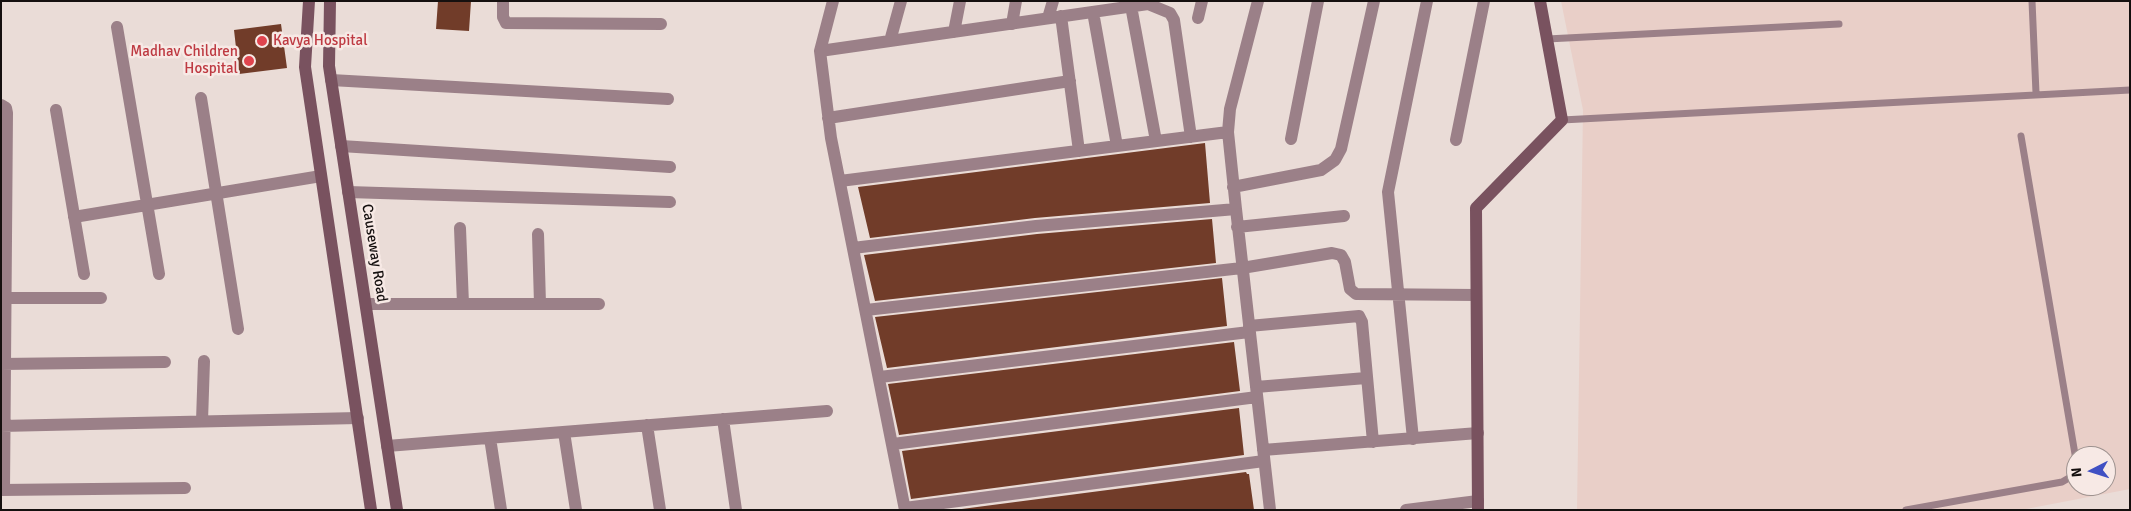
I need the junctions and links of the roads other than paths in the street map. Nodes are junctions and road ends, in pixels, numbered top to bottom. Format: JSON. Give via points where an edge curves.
{"nodes":[{"id":1,"x":310,"y":1,"type":"edge"},
{"id":2,"x":330,"y":1,"type":"edge"},
{"id":3,"x":503,"y":1,"type":"edge"},
{"id":4,"x":832,"y":1,"type":"edge"},
{"id":5,"x":901,"y":1,"type":"edge"},
{"id":6,"x":960,"y":1,"type":"edge"},
{"id":7,"x":1016,"y":1,"type":"edge"},
{"id":8,"x":1053,"y":1,"type":"edge"},
{"id":9,"x":1202,"y":1,"type":"edge"},
{"id":10,"x":1258,"y":1,"type":"edge"},
{"id":11,"x":1318,"y":1,"type":"edge"},
{"id":12,"x":1374,"y":1,"type":"edge"},
{"id":13,"x":1427,"y":1,"type":"edge"},
{"id":14,"x":1484,"y":1,"type":"edge"},
{"id":15,"x":1540,"y":1,"type":"edge"},
{"id":16,"x":2032,"y":1,"type":"edge"},
{"id":17,"x":1149,"y":3,"type":"edge"},
{"id":18,"x":1131,"y":6,"type":"junction"},
{"id":19,"x":1088,"y":9,"type":"edge"},
{"id":20,"x":1055,"y":17,"type":"junction"},
{"id":21,"x":1198,"y":18,"type":"dead end"},
{"id":22,"x":661,"y":24,"type":"dead end"},
{"id":23,"x":1012,"y":24,"type":"junction"},
{"id":24,"x":1839,"y":24,"type":"dead end"},
{"id":25,"x":117,"y":27,"type":"dead end"},
{"id":26,"x":954,"y":32,"type":"junction"},
{"id":27,"x":1547,"y":39,"type":"junction"},
{"id":28,"x":890,"y":41,"type":"junction"},
{"id":29,"x":820,"y":51,"type":"junction"},
{"id":30,"x":331,"y":80,"type":"junction"},
{"id":31,"x":1070,"y":82,"type":"junction"},
{"id":32,"x":2130,"y":90,"type":"edge"},
{"id":33,"x":2036,"y":93,"type":"junction"},
{"id":34,"x":201,"y":98,"type":"dead end"},
{"id":35,"x":668,"y":99,"type":"dead end"},
{"id":36,"x":1,"y":105,"type":"edge"},
{"id":37,"x":56,"y":110,"type":"dead end"},
{"id":38,"x":828,"y":118,"type":"junction"},
{"id":39,"x":1562,"y":120,"type":"junction"},
{"id":40,"x":1228,"y":132,"type":"junction"},
{"id":41,"x":2021,"y":136,"type":"dead end"},
{"id":42,"x":1191,"y":137,"type":"junction"},
{"id":43,"x":1291,"y":139,"type":"dead end"},
{"id":44,"x":1456,"y":140,"type":"dead end"},
{"id":45,"x":1156,"y":141,"type":"junction"},
{"id":46,"x":341,"y":146,"type":"junction"},
{"id":47,"x":1117,"y":146,"type":"junction"},
{"id":48,"x":1079,"y":151,"type":"junction"},
{"id":49,"x":670,"y":167,"type":"dead end"},
{"id":50,"x":3,"y":171,"type":"edge"},
{"id":51,"x":322,"y":176,"type":"junction"},
{"id":52,"x":840,"y":181,"type":"junction"},
{"id":53,"x":1233,"y":187,"type":"junction"},
{"id":54,"x":348,"y":192,"type":"junction"},
{"id":55,"x":216,"y":193,"type":"junction"},
{"id":56,"x":670,"y":202,"type":"dead end"},
{"id":57,"x":147,"y":205,"type":"junction"},
{"id":58,"x":1236,"y":209,"type":"junction"},
{"id":59,"x":1344,"y":216,"type":"dead end"},
{"id":60,"x":74,"y":217,"type":"junction"},
{"id":61,"x":1237,"y":227,"type":"junction"},
{"id":62,"x":460,"y":228,"type":"dead end"},
{"id":63,"x":3,"y":233,"type":"edge"},
{"id":64,"x":538,"y":234,"type":"dead end"},
{"id":65,"x":853,"y":248,"type":"junction"},
{"id":66,"x":1242,"y":268,"type":"junction"},
{"id":67,"x":84,"y":274,"type":"dead end"},
{"id":68,"x":159,"y":274,"type":"dead end"},
{"id":69,"x":1400,"y":293,"type":"junction"},
{"id":70,"x":1476,"y":295,"type":"junction"},
{"id":71,"x":3,"y":298,"type":"edge"},
{"id":72,"x":101,"y":298,"type":"dead end"},
{"id":73,"x":366,"y":304,"type":"junction"},
{"id":74,"x":463,"y":304,"type":"junction"},
{"id":75,"x":540,"y":304,"type":"junction"},
{"id":76,"x":599,"y":304,"type":"dead end"},
{"id":77,"x":866,"y":310,"type":"junction"},
{"id":78,"x":238,"y":329,"type":"dead end"},
{"id":79,"x":1249,"y":329,"type":"junction"},
{"id":80,"x":204,"y":361,"type":"dead end"},
{"id":81,"x":164,"y":362,"type":"dead end"},
{"id":82,"x":3,"y":364,"type":"edge"},
{"id":83,"x":880,"y":377,"type":"junction"},
{"id":84,"x":1366,"y":378,"type":"junction"},
{"id":85,"x":1256,"y":392,"type":"junction"},
{"id":86,"x":827,"y":411,"type":"dead end"},
{"id":87,"x":358,"y":418,"type":"junction"},
{"id":88,"x":723,"y":419,"type":"junction"},
{"id":89,"x":202,"y":421,"type":"junction"},
{"id":90,"x":648,"y":425,"type":"junction"},
{"id":91,"x":3,"y":426,"type":"edge"},
{"id":92,"x":564,"y":432,"type":"junction"},
{"id":93,"x":1478,"y":433,"type":"junction"},
{"id":94,"x":490,"y":438,"type":"junction"},
{"id":95,"x":1413,"y":439,"type":"junction"},
{"id":96,"x":1373,"y":442,"type":"junction"},
{"id":97,"x":893,"y":444,"type":"junction"},
{"id":98,"x":387,"y":446,"type":"junction"},
{"id":99,"x":1263,"y":456,"type":"junction"},
{"id":100,"x":185,"y":488,"type":"dead end"},
{"id":101,"x":3,"y":490,"type":"edge"},
{"id":102,"x":1478,"y":506,"type":"edge"},
{"id":103,"x":905,"y":509,"type":"edge"},
{"id":104,"x":371,"y":510,"type":"edge"},
{"id":105,"x":397,"y":510,"type":"edge"},
{"id":106,"x":501,"y":510,"type":"edge"},
{"id":107,"x":576,"y":510,"type":"edge"},
{"id":108,"x":660,"y":510,"type":"edge"},
{"id":109,"x":736,"y":510,"type":"edge"},
{"id":110,"x":1270,"y":510,"type":"edge"},
{"id":111,"x":1406,"y":510,"type":"edge"},
{"id":112,"x":1906,"y":510,"type":"edge"}],
"edges":[{"from":1,"to":51,"type":"main road","via":[[305,67]]},
{"from":2,"to":30,"type":"main road","name":"Causeway Road"},
{"from":3,"to":22,"type":"street","via":[[506,23]]},
{"from":4,"to":29,"type":"street"},
{"from":5,"to":28,"type":"street"},
{"from":6,"to":26,"type":"street"},
{"from":7,"to":23,"type":"street"},
{"from":8,"to":20,"type":"street"},
{"from":9,"to":21,"type":"street"},
{"from":10,"to":40,"type":"street","via":[[1230,109]]},
{"from":11,"to":43,"type":"street"},
{"from":12,"to":53,"type":"street","via":[[1341,150],[1335,160],[1321,170]]},
{"from":13,"to":69,"type":"street","via":[[1388,192]]},
{"from":14,"to":44,"type":"street"},
{"from":15,"to":27,"type":"main road"},
{"from":16,"to":33,"type":"lane"},
{"from":17,"to":18,"type":"street"},
{"from":17,"to":42,"type":"street","via":[[1170,13],[1174,20]]},
{"from":18,"to":19,"type":"street"},
{"from":18,"to":45,"type":"street"},
{"from":19,"to":20,"type":"street"},
{"from":19,"to":47,"type":"street"},
{"from":20,"to":23,"type":"street"},
{"from":20,"to":31,"type":"street"},
{"from":23,"to":26,"type":"street"},
{"from":24,"to":27,"type":"lane"},
{"from":25,"to":57,"type":"street"},
{"from":26,"to":28,"type":"street"},
{"from":27,"to":39,"type":"main road"},
{"from":28,"to":29,"type":"street"},
{"from":29,"to":38,"type":"street"},
{"from":30,"to":35,"type":"street"},
{"from":30,"to":46,"type":"main road","name":"Causeway Road"},
{"from":31,"to":38,"type":"street"},
{"from":31,"to":48,"type":"street"},
{"from":32,"to":33,"type":"lane"},
{"from":33,"to":39,"type":"lane"},
{"from":34,"to":55,"type":"street"},
{"from":36,"to":50,"type":"street","via":[[7,113]]},
{"from":37,"to":60,"type":"street"},
{"from":38,"to":52,"type":"street"},
{"from":39,"to":70,"type":"main road","via":[[1476,208]]},
{"from":40,"to":42,"type":"street"},
{"from":40,"to":53,"type":"street"},
{"from":41,"to":112,"type":"lane","via":[[2076,460],[2074,475],[2062,482]]},
{"from":42,"to":45,"type":"street"},
{"from":45,"to":47,"type":"street"},
{"from":46,"to":49,"type":"street"},
{"from":46,"to":54,"type":"main road","name":"Causeway Road"},
{"from":47,"to":48,"type":"street"},
{"from":48,"to":52,"type":"street"},
{"from":50,"to":63,"type":"street"},
{"from":51,"to":55,"type":"street"},
{"from":51,"to":87,"type":"main road"},
{"from":52,"to":65,"type":"street"},
{"from":53,"to":58,"type":"street"},
{"from":54,"to":56,"type":"street"},
{"from":54,"to":73,"type":"main road","name":"Causeway Road"},
{"from":55,"to":57,"type":"street"},
{"from":55,"to":78,"type":"street"},
{"from":57,"to":60,"type":"street"},
{"from":57,"to":68,"type":"street"},
{"from":58,"to":61,"type":"street"},
{"from":58,"to":65,"type":"street","via":[[1036,226]]},
{"from":59,"to":61,"type":"street"},
{"from":60,"to":67,"type":"street"},
{"from":61,"to":66,"type":"street"},
{"from":62,"to":74,"type":"street"},
{"from":63,"to":71,"type":"street"},
{"from":64,"to":75,"type":"street"},
{"from":65,"to":77,"type":"street"},
{"from":66,"to":69,"type":"street","via":[[1332,253],[1340,255],[1345,262],[1350,289],[1356,294]]},
{"from":66,"to":77,"type":"street"},
{"from":66,"to":79,"type":"street"},
{"from":69,"to":70,"type":"street"},
{"from":69,"to":95,"type":"street"},
{"from":70,"to":93,"type":"main road"},
{"from":71,"to":72,"type":"street"},
{"from":71,"to":82,"type":"street"},
{"from":73,"to":74,"type":"street"},
{"from":73,"to":98,"type":"main road","name":"Causeway Road"},
{"from":74,"to":75,"type":"street"},
{"from":75,"to":76,"type":"street"},
{"from":77,"to":83,"type":"street"},
{"from":79,"to":83,"type":"street"},
{"from":79,"to":84,"type":"street","via":[[1358,316],[1362,322]]},
{"from":79,"to":85,"type":"street"},
{"from":80,"to":89,"type":"street"},
{"from":81,"to":82,"type":"street"},
{"from":82,"to":91,"type":"street"},
{"from":83,"to":97,"type":"street"},
{"from":84,"to":85,"type":"street"},
{"from":84,"to":96,"type":"street"},
{"from":85,"to":97,"type":"street"},
{"from":85,"to":99,"type":"street"},
{"from":86,"to":88,"type":"street"},
{"from":87,"to":89,"type":"street"},
{"from":87,"to":104,"type":"main road"},
{"from":88,"to":90,"type":"street"},
{"from":88,"to":109,"type":"street"},
{"from":89,"to":91,"type":"street"},
{"from":90,"to":92,"type":"street"},
{"from":90,"to":108,"type":"street"},
{"from":91,"to":101,"type":"street"},
{"from":92,"to":94,"type":"street"},
{"from":92,"to":107,"type":"street"},
{"from":93,"to":95,"type":"street"},
{"from":93,"to":102,"type":"main road"},
{"from":94,"to":98,"type":"street"},
{"from":94,"to":106,"type":"street"},
{"from":95,"to":96,"type":"street"},
{"from":96,"to":99,"type":"street"},
{"from":97,"to":103,"type":"street"},
{"from":98,"to":105,"type":"main road","name":"Causeway Road"},
{"from":99,"to":103,"type":"street"},
{"from":99,"to":110,"type":"street"},
{"from":100,"to":101,"type":"street"},
{"from":102,"to":111,"type":"street"}]}
